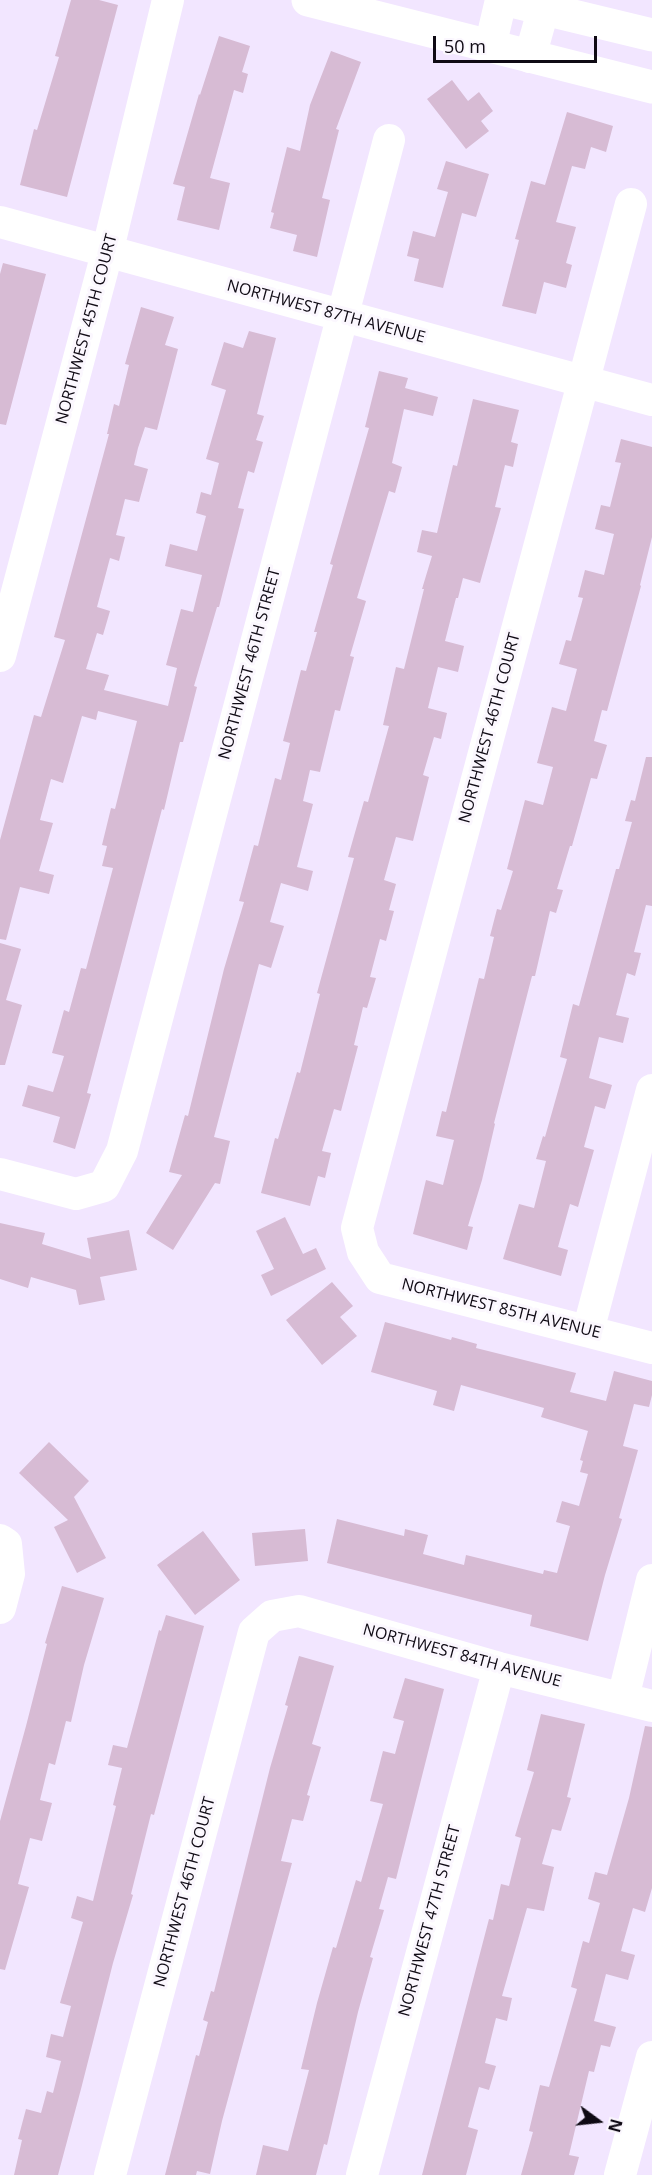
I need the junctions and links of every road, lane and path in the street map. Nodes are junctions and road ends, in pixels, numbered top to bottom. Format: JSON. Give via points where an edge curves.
{"nodes":[{"id":1,"x":168,"y":0,"type":"edge"},
{"id":2,"x":308,"y":0,"type":"edge"},
{"id":3,"x":501,"y":0,"type":"edge"},
{"id":4,"x":507,"y":0,"type":"edge"},
{"id":5,"x":545,"y":4,"type":"edge"},
{"id":6,"x":652,"y":35,"type":"edge"},
{"id":7,"x":490,"y":47,"type":"junction"},
{"id":8,"x":530,"y":57,"type":"junction"},
{"id":9,"x":652,"y":87,"type":"edge"},
{"id":10,"x":389,"y":140,"type":"dead end"},
{"id":11,"x":631,"y":204,"type":"dead end"},
{"id":12,"x":0,"y":222,"type":"edge"},
{"id":13,"x":107,"y":253,"type":"junction"},
{"id":14,"x":341,"y":315,"type":"junction"},
{"id":15,"x":583,"y":382,"type":"junction"},
{"id":16,"x":652,"y":400,"type":"edge"},
{"id":17,"x":0,"y":656,"type":"edge"},
{"id":18,"x":652,"y":1090,"type":"edge"},
{"id":19,"x":0,"y":1174,"type":"edge"},
{"id":20,"x":363,"y":1252,"type":"joint"},
{"id":21,"x":588,"y":1331,"type":"junction"},
{"id":22,"x":652,"y":1348,"type":"edge"},
{"id":23,"x":3,"y":1542,"type":"edge"},
{"id":24,"x":652,"y":1580,"type":"edge"},
{"id":25,"x":0,"y":1608,"type":"edge"},
{"id":26,"x":272,"y":1616,"type":"joint"},
{"id":27,"x":499,"y":1668,"type":"junction"},
{"id":28,"x":637,"y":1702,"type":"edge"},
{"id":29,"x":652,"y":2057,"type":"edge"},
{"id":30,"x":110,"y":2175,"type":"edge"},
{"id":31,"x":362,"y":2175,"type":"edge"},
{"id":32,"x":620,"y":2175,"type":"edge"}],
"edges":[{"from":1,"to":13,"type":"street","name":"NORTHWEST 45TH COURT"},
{"from":2,"to":7,"type":"main road"},
{"from":3,"to":7,"type":"street"},
{"from":4,"to":5,"type":"main road"},
{"from":5,"to":6,"type":"main road"},
{"from":5,"to":8,"type":"street"},
{"from":7,"to":8,"type":"main road"},
{"from":8,"to":9,"type":"main road"},
{"from":10,"to":14,"type":"street","name":"NORTHWEST 46TH STREET"},
{"from":11,"to":15,"type":"street","name":"NORTHWEST 46TH COURT"},
{"from":12,"to":13,"type":"street","name":"NORTHWEST 87TH AVENUE"},
{"from":13,"to":14,"type":"street","name":"NORTHWEST 87TH AVENUE"},
{"from":13,"to":17,"type":"street","name":"NORTHWEST 45TH COURT"},
{"from":14,"to":15,"type":"street","name":"NORTHWEST 87TH AVENUE"},
{"from":14,"to":19,"type":"street","name":"NORTHWEST 46TH STREET","via":[[122,1151],[104,1186],[76,1194]]},
{"from":15,"to":16,"type":"street","name":"NORTHWEST 87TH AVENUE"},
{"from":15,"to":20,"type":"street","name":"NORTHWEST 46TH COURT","via":[[357,1228]]},
{"from":18,"to":21,"type":"street"},
{"from":20,"to":21,"type":"street","name":"NORTHWEST 85TH AVENUE","via":[[380,1278]]},
{"from":21,"to":22,"type":"street","name":"NORTHWEST 85TH AVENUE"},
{"from":23,"to":25,"type":"street","via":[[9,1574]]},
{"from":24,"to":28,"type":"street"},
{"from":26,"to":27,"type":"street","name":"NORTHWEST 84TH AVENUE","via":[[299,1611]]},
{"from":26,"to":30,"type":"street","name":"NORTHWEST 46TH COURT","via":[[254,1632]]},
{"from":27,"to":28,"type":"street","name":"NORTHWEST 84TH AVENUE"},
{"from":27,"to":31,"type":"street","name":"NORTHWEST 47TH STREET"},
{"from":29,"to":32,"type":"street"}]}
